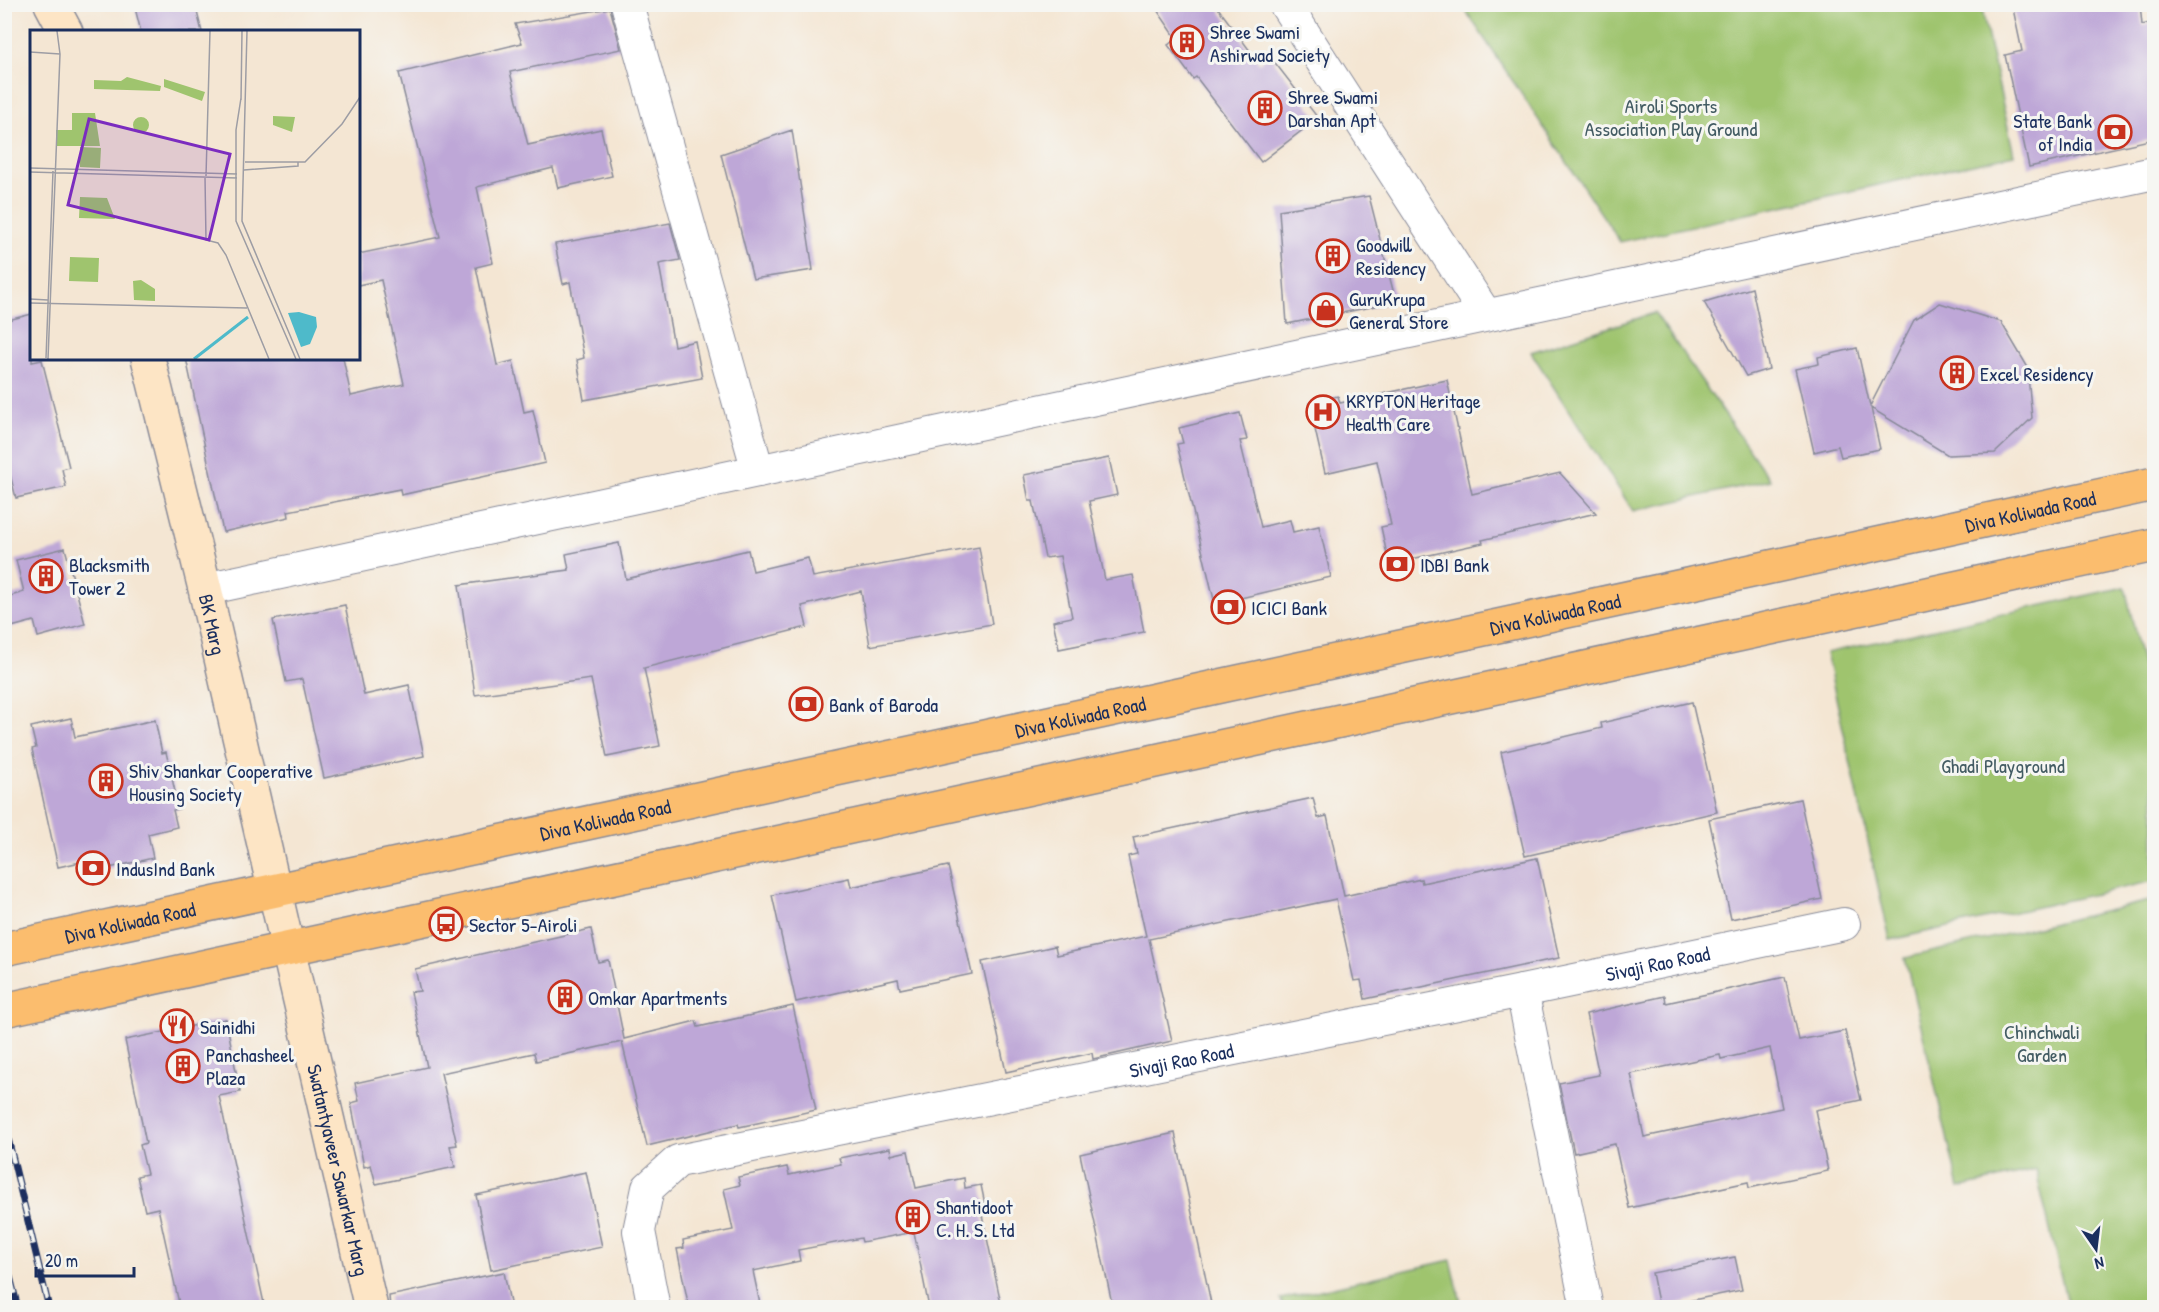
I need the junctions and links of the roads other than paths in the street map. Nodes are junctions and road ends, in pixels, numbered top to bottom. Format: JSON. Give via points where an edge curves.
{"nodes":[{"id":1,"x":51,"y":4,"type":"edge"},
{"id":2,"x":627,"y":4,"type":"edge"},
{"id":3,"x":1285,"y":4,"type":"edge"},
{"id":4,"x":65,"y":30,"type":"edge"},
{"id":5,"x":2154,"y":172,"type":"edge"},
{"id":6,"x":1486,"y":315,"type":"junction"},
{"id":7,"x":148,"y":360,"type":"edge"},
{"id":8,"x":758,"y":471,"type":"junction"},
{"id":9,"x":2154,"y":484,"type":"edge"},
{"id":10,"x":2154,"y":545,"type":"edge"},
{"id":11,"x":205,"y":589,"type":"junction"},
{"id":12,"x":275,"y":891,"type":"junction"},
{"id":13,"x":1844,"y":924,"type":"dead end"},
{"id":14,"x":288,"y":948,"type":"junction"},
{"id":15,"x":4,"y":949,"type":"edge"},
{"id":16,"x":1522,"y":992,"type":"junction"},
{"id":17,"x":4,"y":1010,"type":"edge"},
{"id":18,"x":371,"y":1308,"type":"edge"},
{"id":19,"x":654,"y":1308,"type":"edge"},
{"id":20,"x":1587,"y":1308,"type":"edge"}],
"edges":[{"from":1,"to":4,"type":"street"},
{"from":2,"to":8,"type":"street"},
{"from":3,"to":6,"type":"street"},
{"from":5,"to":6,"type":"street"},
{"from":6,"to":8,"type":"street"},
{"from":7,"to":11,"type":"street","name":"BK Marg"},
{"from":8,"to":11,"type":"street"},
{"from":9,"to":12,"type":"main road","name":"Diva Koliwada Road"},
{"from":10,"to":14,"type":"main road"},
{"from":11,"to":12,"type":"street","name":"BK Marg"},
{"from":12,"to":14,"type":"street","name":"Swatantyaveer Sawarkar Marg"},
{"from":12,"to":15,"type":"main road","name":"Diva Koliwada Road"},
{"from":13,"to":16,"type":"street","name":"Sivaji Rao Road"},
{"from":14,"to":17,"type":"main road"},
{"from":14,"to":18,"type":"street","name":"Swatantyaveer Sawarkar Marg"},
{"from":16,"to":19,"type":"street","name":"Sivaji Rao Road","via":[[678,1161],[648,1188],[639,1231]]},
{"from":16,"to":20,"type":"street"}]}
